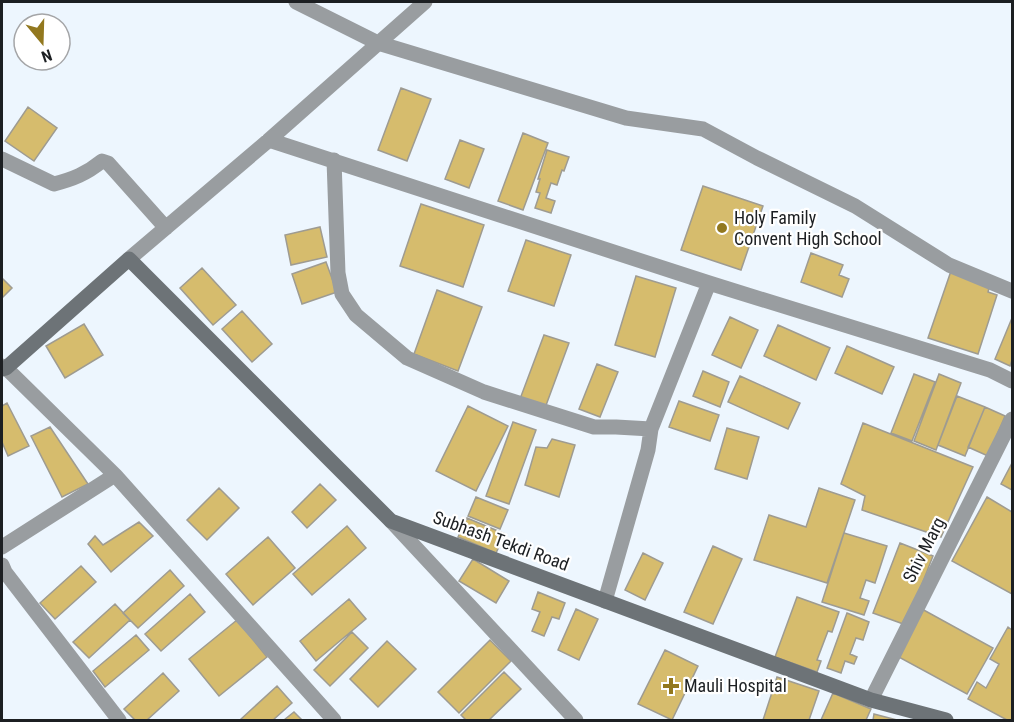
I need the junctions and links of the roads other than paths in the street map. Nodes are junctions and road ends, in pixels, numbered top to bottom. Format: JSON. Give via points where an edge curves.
{"nodes":[{"id":1,"x":296,"y":2,"type":"edge"},
{"id":2,"x":425,"y":2,"type":"edge"},
{"id":3,"x":378,"y":43,"type":"junction"},
{"id":4,"x":269,"y":140,"type":"junction"},
{"id":5,"x":2,"y":159,"type":"edge"},
{"id":6,"x":334,"y":160,"type":"junction"},
{"id":7,"x":166,"y":228,"type":"junction"},
{"id":8,"x":129,"y":260,"type":"junction"},
{"id":9,"x":709,"y":283,"type":"junction"},
{"id":10,"x":1012,"y":291,"type":"edge"},
{"id":11,"x":3,"y":367,"type":"edge"},
{"id":12,"x":1012,"y":381,"type":"edge"},
{"id":13,"x":1012,"y":418,"type":"edge"},
{"id":14,"x":651,"y":429,"type":"junction"},
{"id":15,"x":115,"y":475,"type":"junction"},
{"id":16,"x":391,"y":521,"type":"junction"},
{"id":17,"x":2,"y":547,"type":"edge"},
{"id":18,"x":2,"y":565,"type":"edge"},
{"id":19,"x":605,"y":601,"type":"junction"},
{"id":20,"x":871,"y":700,"type":"junction"},
{"id":21,"x":118,"y":720,"type":"edge"},
{"id":22,"x":334,"y":720,"type":"edge"},
{"id":23,"x":576,"y":720,"type":"edge"},
{"id":24,"x":946,"y":720,"type":"edge"}],
"edges":[{"from":1,"to":3,"type":"street"},
{"from":2,"to":3,"type":"street"},
{"from":3,"to":4,"type":"street"},
{"from":3,"to":10,"type":"street","via":[[626,118],[703,129],[855,206],[949,265]]},
{"from":4,"to":6,"type":"street"},
{"from":4,"to":7,"type":"street"},
{"from":5,"to":7,"type":"street","via":[[54,184],[73,179],[102,161],[108,163]]},
{"from":6,"to":9,"type":"street"},
{"from":6,"to":14,"type":"street","via":[[338,273],[342,294],[356,315],[407,358],[484,392],[594,427]]},
{"from":7,"to":8,"type":"street"},
{"from":8,"to":11,"type":"street"},
{"from":8,"to":16,"type":"street","name":"Subhash Tekdi Road"},
{"from":9,"to":12,"type":"street","via":[[990,370]]},
{"from":9,"to":14,"type":"street"},
{"from":11,"to":15,"type":"street"},
{"from":13,"to":20,"type":"street","name":"Shiv Marg"},
{"from":14,"to":19,"type":"street"},
{"from":15,"to":17,"type":"street"},
{"from":15,"to":22,"type":"street"},
{"from":16,"to":19,"type":"street","name":"Subhash Tekdi Road"},
{"from":16,"to":23,"type":"street"},
{"from":18,"to":21,"type":"street"},
{"from":19,"to":20,"type":"street","name":"Subhash Tekdi Road"},
{"from":20,"to":24,"type":"street","name":"Subhash Tekdi Road"}]}
